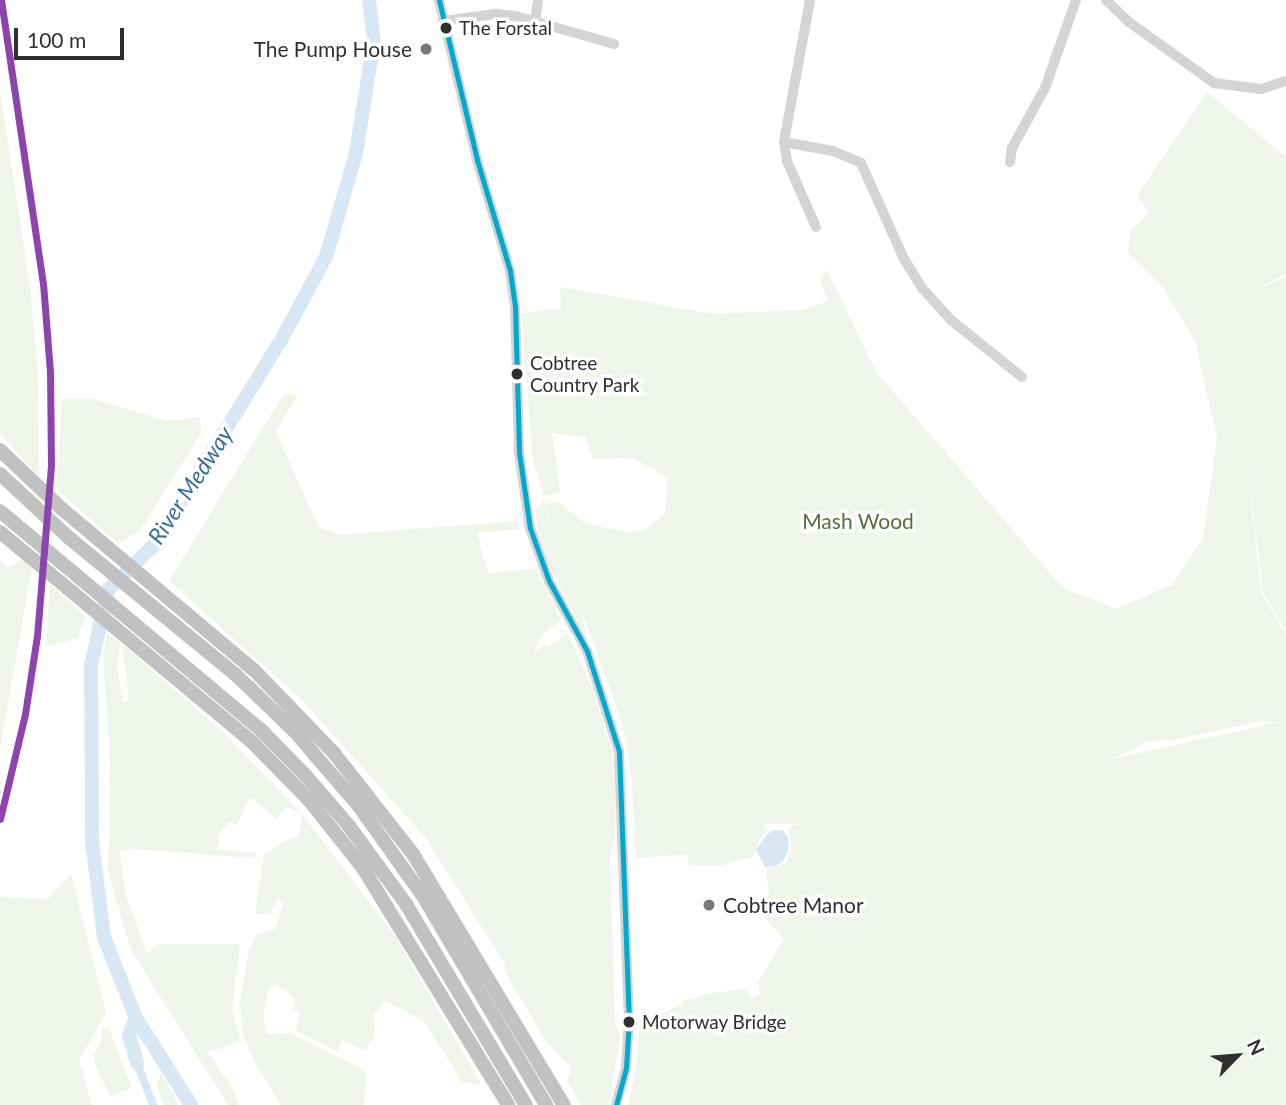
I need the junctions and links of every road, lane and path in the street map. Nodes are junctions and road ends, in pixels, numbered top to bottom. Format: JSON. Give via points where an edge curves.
{"nodes":[{"id":1,"x":439,"y":0,"type":"edge"},
{"id":2,"x":538,"y":0,"type":"edge"},
{"id":3,"x":810,"y":0,"type":"edge"},
{"id":4,"x":1076,"y":0,"type":"edge"},
{"id":5,"x":1106,"y":0,"type":"edge"},
{"id":6,"x":535,"y":20,"type":"junction"},
{"id":7,"x":443,"y":21,"type":"junction"},
{"id":8,"x":614,"y":44,"type":"dead end"},
{"id":9,"x":1286,"y":80,"type":"edge"},
{"id":10,"x":784,"y":142,"type":"junction"},
{"id":11,"x":1010,"y":162,"type":"dead end"},
{"id":12,"x":816,"y":226,"type":"dead end"},
{"id":13,"x":1022,"y":377,"type":"dead end"},
{"id":14,"x":0,"y":450,"type":"edge"},
{"id":15,"x":0,"y":474,"type":"edge"},
{"id":16,"x":0,"y":511,"type":"edge"},
{"id":17,"x":0,"y":532,"type":"edge"},
{"id":18,"x":78,"y":589,"type":"junction"},
{"id":19,"x":191,"y":626,"type":"junction"},
{"id":20,"x":167,"y":660,"type":"junction"},
{"id":21,"x":508,"y":1105,"type":"edge"},
{"id":22,"x":526,"y":1105,"type":"edge"},
{"id":23,"x":546,"y":1105,"type":"edge"},
{"id":24,"x":565,"y":1105,"type":"edge"},
{"id":25,"x":616,"y":1105,"type":"edge"}],
"edges":[{"from":1,"to":7,"type":"street"},
{"from":2,"to":6,"type":"street"},
{"from":3,"to":10,"type":"street"},
{"from":4,"to":11,"type":"street","via":[[1045,88],[1012,148]]},
{"from":5,"to":9,"type":"street","via":[[1214,83],[1261,89]]},
{"from":6,"to":7,"type":"street","via":[[496,14]]},
{"from":6,"to":8,"type":"street"},
{"from":7,"to":25,"type":"street","via":[[509,271],[515,306],[519,452],[530,528],[549,581],[587,651],[619,751],[629,1020],[626,1068]]},
{"from":10,"to":12,"type":"street","via":[[787,161]]},
{"from":10,"to":13,"type":"street","via":[[833,151],[861,163],[904,259],[928,296]]},
{"from":14,"to":19,"type":"highway"},
{"from":15,"to":19,"type":"highway","via":[[64,533]]},
{"from":16,"to":18,"type":"highway","via":[[60,565]]},
{"from":17,"to":18,"type":"highway","via":[[59,583]]},
{"from":18,"to":20,"type":"highway"},
{"from":19,"to":23,"type":"highway","via":[[296,733],[358,805],[423,896]]},
{"from":19,"to":24,"type":"highway","via":[[254,670],[310,726],[389,820]]},
{"from":20,"to":21,"type":"highway","via":[[309,799],[370,880]]},
{"from":20,"to":22,"type":"highway","via":[[263,732],[349,826],[406,904]]}]}
